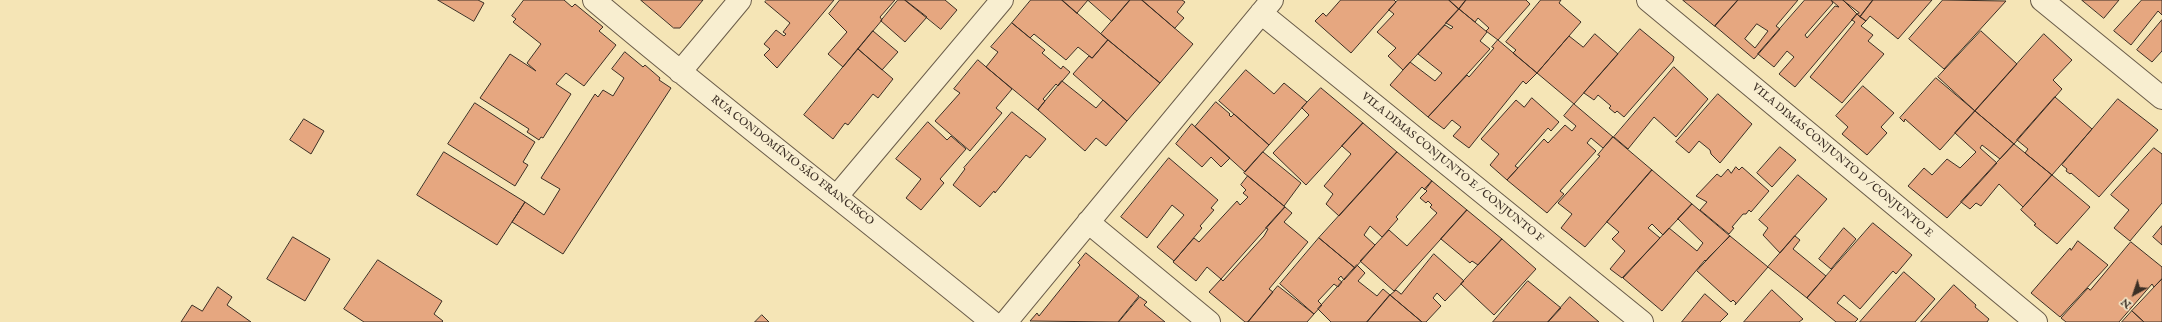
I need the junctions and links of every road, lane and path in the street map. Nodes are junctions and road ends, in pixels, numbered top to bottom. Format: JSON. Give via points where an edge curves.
{"nodes":[{"id":1,"x":594,"y":0,"type":"edge"},
{"id":2,"x":740,"y":0,"type":"edge"},
{"id":3,"x":1002,"y":0,"type":"edge"},
{"id":4,"x":1648,"y":0,"type":"edge"},
{"id":5,"x":2042,"y":0,"type":"edge"},
{"id":6,"x":1266,"y":7,"type":"edge"},
{"id":7,"x":680,"y":72,"type":"junction"},
{"id":8,"x":2162,"y":98,"type":"edge"},
{"id":9,"x":838,"y":196,"type":"junction"},
{"id":10,"x":1088,"y":222,"type":"junction"},
{"id":11,"x":992,"y":322,"type":"edge"},
{"id":12,"x":1006,"y":322,"type":"edge"},
{"id":13,"x":1209,"y":322,"type":"edge"},
{"id":14,"x":1642,"y":322,"type":"edge"},
{"id":15,"x":2036,"y":322,"type":"edge"}],
"edges":[{"from":1,"to":7,"type":"street","name":"RUA CONDOMÍNIO SÃO FRANCISCO"},
{"from":2,"to":7,"type":"street"},
{"from":3,"to":9,"type":"street"},
{"from":4,"to":15,"type":"street","name":"VILA DIMAS CONJUNTO D / CONJUNTO E"},
{"from":5,"to":8,"type":"street"},
{"from":6,"to":10,"type":"street"},
{"from":6,"to":14,"type":"street","name":"VILA DIMAS CONJUNTO E / CONJUNTO F"},
{"from":7,"to":9,"type":"street","name":"RUA CONDOMÍNIO SÃO FRANCISCO"},
{"from":9,"to":11,"type":"street","name":"RUA CONDOMÍNIO SÃO FRANCISCO"},
{"from":10,"to":12,"type":"street"},
{"from":10,"to":13,"type":"street"}]}
